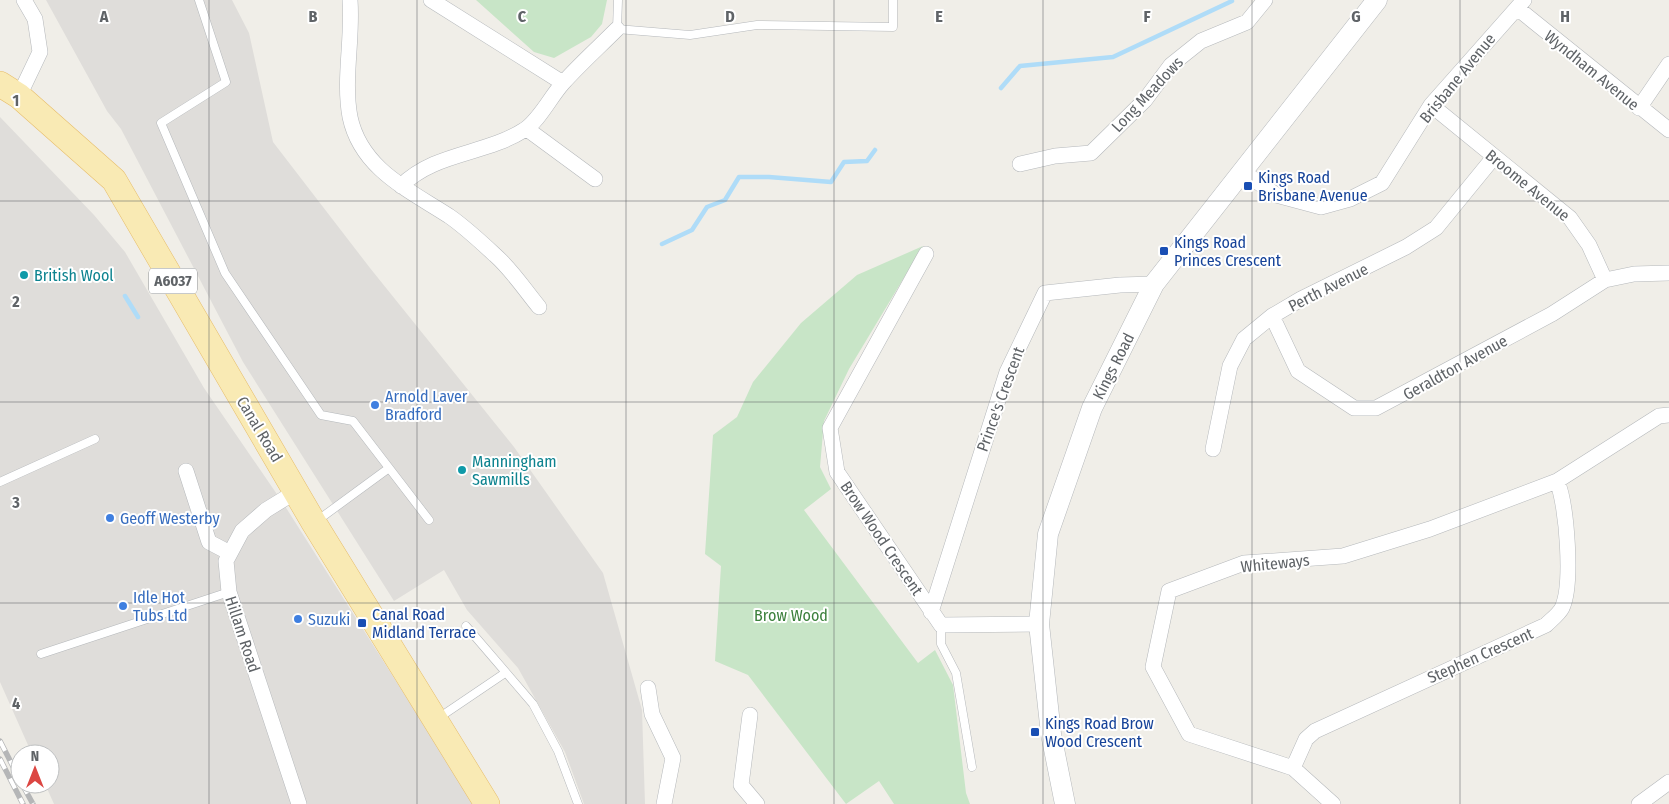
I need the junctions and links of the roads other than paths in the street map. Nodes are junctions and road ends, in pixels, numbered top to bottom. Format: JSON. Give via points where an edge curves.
{"nodes":[{"id":1,"x":24,"y":0,"type":"edge"},
{"id":2,"x":199,"y":0,"type":"edge"},
{"id":3,"x":350,"y":0,"type":"edge"},
{"id":4,"x":431,"y":0,"type":"edge"},
{"id":5,"x":618,"y":0,"type":"edge"},
{"id":6,"x":893,"y":0,"type":"edge"},
{"id":7,"x":1265,"y":0,"type":"edge"},
{"id":8,"x":1377,"y":0,"type":"edge"},
{"id":9,"x":1520,"y":4,"type":"edge"},
{"id":10,"x":617,"y":29,"type":"junction"},
{"id":11,"x":1669,"y":64,"type":"edge"},
{"id":12,"x":562,"y":83,"type":"junction"},
{"id":13,"x":10,"y":90,"type":"edge"},
{"id":14,"x":1431,"y":105,"type":"junction"},
{"id":15,"x":1639,"y":108,"type":"junction"},
{"id":16,"x":526,"y":129,"type":"junction"},
{"id":17,"x":1669,"y":130,"type":"edge"},
{"id":18,"x":1494,"y":157,"type":"junction"},
{"id":19,"x":1020,"y":164,"type":"dead end"},
{"id":20,"x":1242,"y":171,"type":"junction"},
{"id":21,"x":595,"y":179,"type":"dead end"},
{"id":22,"x":401,"y":186,"type":"junction"},
{"id":23,"x":926,"y":254,"type":"dead end"},
{"id":24,"x":1669,"y":273,"type":"edge"},
{"id":25,"x":1605,"y":280,"type":"junction"},
{"id":26,"x":1154,"y":284,"type":"junction"},
{"id":27,"x":540,"y":307,"type":"dead end"},
{"id":28,"x":1272,"y":316,"type":"junction"},
{"id":29,"x":1669,"y":415,"type":"edge"},
{"id":30,"x":95,"y":438,"type":"dead end"},
{"id":31,"x":1213,"y":449,"type":"dead end"},
{"id":32,"x":389,"y":468,"type":"junction"},
{"id":33,"x":186,"y":471,"type":"dead end"},
{"id":34,"x":1557,"y":481,"type":"junction"},
{"id":35,"x":0,"y":482,"type":"edge"},
{"id":36,"x":297,"y":491,"type":"junction"},
{"id":37,"x":430,"y":520,"type":"dead end"},
{"id":38,"x":314,"y":523,"type":"junction"},
{"id":39,"x":230,"y":553,"type":"junction"},
{"id":40,"x":229,"y":592,"type":"junction"},
{"id":41,"x":931,"y":612,"type":"junction"},
{"id":42,"x":1039,"y":624,"type":"junction"},
{"id":43,"x":941,"y":625,"type":"junction"},
{"id":44,"x":466,"y":626,"type":"dead end"},
{"id":45,"x":41,"y":654,"type":"dead end"},
{"id":46,"x":505,"y":673,"type":"junction"},
{"id":47,"x":648,"y":688,"type":"dead end"},
{"id":48,"x":750,"y":715,"type":"dead end"},
{"id":49,"x":436,"y":720,"type":"junction"},
{"id":50,"x":972,"y":767,"type":"dead end"},
{"id":51,"x":1293,"y":768,"type":"junction"},
{"id":52,"x":1668,"y":788,"type":"edge"},
{"id":53,"x":298,"y":804,"type":"edge"},
{"id":54,"x":488,"y":804,"type":"edge"},
{"id":55,"x":578,"y":804,"type":"edge"},
{"id":56,"x":664,"y":804,"type":"edge"},
{"id":57,"x":757,"y":804,"type":"edge"},
{"id":58,"x":1065,"y":804,"type":"edge"},
{"id":59,"x":1333,"y":804,"type":"edge"},
{"id":60,"x":1639,"y":804,"type":"edge"}],
"edges":[{"from":1,"to":13,"type":"street","via":[[34,19],[40,52]]},
{"from":2,"to":32,"type":"lane","via":[[226,82],[161,124],[225,273],[321,415],[353,422]]},
{"from":3,"to":22,"type":"street","via":[[352,26],[347,93],[350,119],[363,151]]},
{"from":4,"to":12,"type":"street"},
{"from":5,"to":10,"type":"lane"},
{"from":6,"to":10,"type":"lane","via":[[893,27],[757,25],[690,35]]},
{"from":7,"to":19,"type":"street","name":"Long Meadows","via":[[1247,22],[1201,41],[1171,65],[1145,100],[1090,153],[1054,156]]},
{"from":8,"to":20,"type":"street","name":"Kings Road"},
{"from":9,"to":14,"type":"street","name":"Brisbane Avenue"},
{"from":9,"to":15,"type":"street","name":"Wyndham Avenue"},
{"from":10,"to":12,"type":"street"},
{"from":11,"to":15,"type":"street"},
{"from":12,"to":16,"type":"street"},
{"from":13,"to":36,"type":"main road","name":"Canal Road","number":"A6037","via":[[114,180]]},
{"from":14,"to":18,"type":"street","name":"Broome Avenue"},
{"from":14,"to":20,"type":"street","name":"Brisbane Avenue","via":[[1382,183],[1350,199],[1321,207],[1276,195]]},
{"from":15,"to":17,"type":"street","name":"Wyndham Avenue"},
{"from":16,"to":21,"type":"street"},
{"from":16,"to":22,"type":"street","via":[[507,139],[426,166]]},
{"from":18,"to":25,"type":"street","name":"Broome Avenue","via":[[1570,218],[1589,245]]},
{"from":18,"to":28,"type":"street","name":"Perth Avenue","via":[[1436,228],[1406,247]]},
{"from":20,"to":26,"type":"street","name":"Kings Road"},
{"from":22,"to":27,"type":"street","via":[[450,217],[498,257]]},
{"from":23,"to":41,"type":"street","name":"Brow Wood Crescent","via":[[830,428],[837,472]]},
{"from":24,"to":25,"type":"street","name":"Geraldton Avenue","via":[[1634,274]]},
{"from":25,"to":28,"type":"street","name":"Geraldton Avenue","via":[[1552,314],[1376,408],[1354,408],[1298,371]]},
{"from":26,"to":41,"type":"street","name":"Prince's Crescent","via":[[1045,293],[1007,372]]},
{"from":26,"to":42,"type":"street","name":"Kings Road","via":[[1092,408],[1048,534]]},
{"from":28,"to":31,"type":"street","name":"Perth Avenue","via":[[1244,339],[1230,366]]},
{"from":29,"to":34,"type":"street","name":"Whiteways","via":[[1659,416]]},
{"from":30,"to":35,"type":"lane"},
{"from":32,"to":37,"type":"lane"},
{"from":32,"to":38,"type":"lane"},
{"from":33,"to":39,"type":"street","via":[[209,542]]},
{"from":34,"to":51,"type":"street","name":"Stephen Crescent","via":[[1564,497],[1568,580],[1562,609],[1546,625],[1315,731],[1306,740]]},
{"from":34,"to":51,"type":"street","name":"Whiteways","via":[[1430,530],[1343,556],[1244,563],[1169,591],[1154,667],[1189,734]]},
{"from":36,"to":38,"type":"main road","name":"Canal Road","number":"A6037"},
{"from":36,"to":39,"type":"street","name":"Hillam Road","via":[[266,510],[242,531]]},
{"from":38,"to":49,"type":"main road","name":"Canal Road","number":"A6037"},
{"from":39,"to":40,"type":"street","name":"Hillam Road","via":[[226,561]]},
{"from":40,"to":45,"type":"lane"},
{"from":40,"to":53,"type":"street","name":"Hillam Road"},
{"from":41,"to":43,"type":"street","name":"Brow Wood Crescent"},
{"from":42,"to":43,"type":"street"},
{"from":42,"to":58,"type":"street","name":"Kings Road","via":[[1051,734]]},
{"from":43,"to":50,"type":"lane","via":[[941,644],[956,673]]},
{"from":44,"to":46,"type":"lane"},
{"from":46,"to":49,"type":"lane"},
{"from":46,"to":55,"type":"lane","via":[[533,704],[558,751]]},
{"from":47,"to":56,"type":"street","via":[[652,714],[673,758]]},
{"from":48,"to":57,"type":"street","via":[[741,785]]},
{"from":49,"to":54,"type":"main road","name":"Canal Road","number":"A6037"},
{"from":51,"to":59,"type":"street","name":"Whiteways"},
{"from":52,"to":60,"type":"street"}]}
